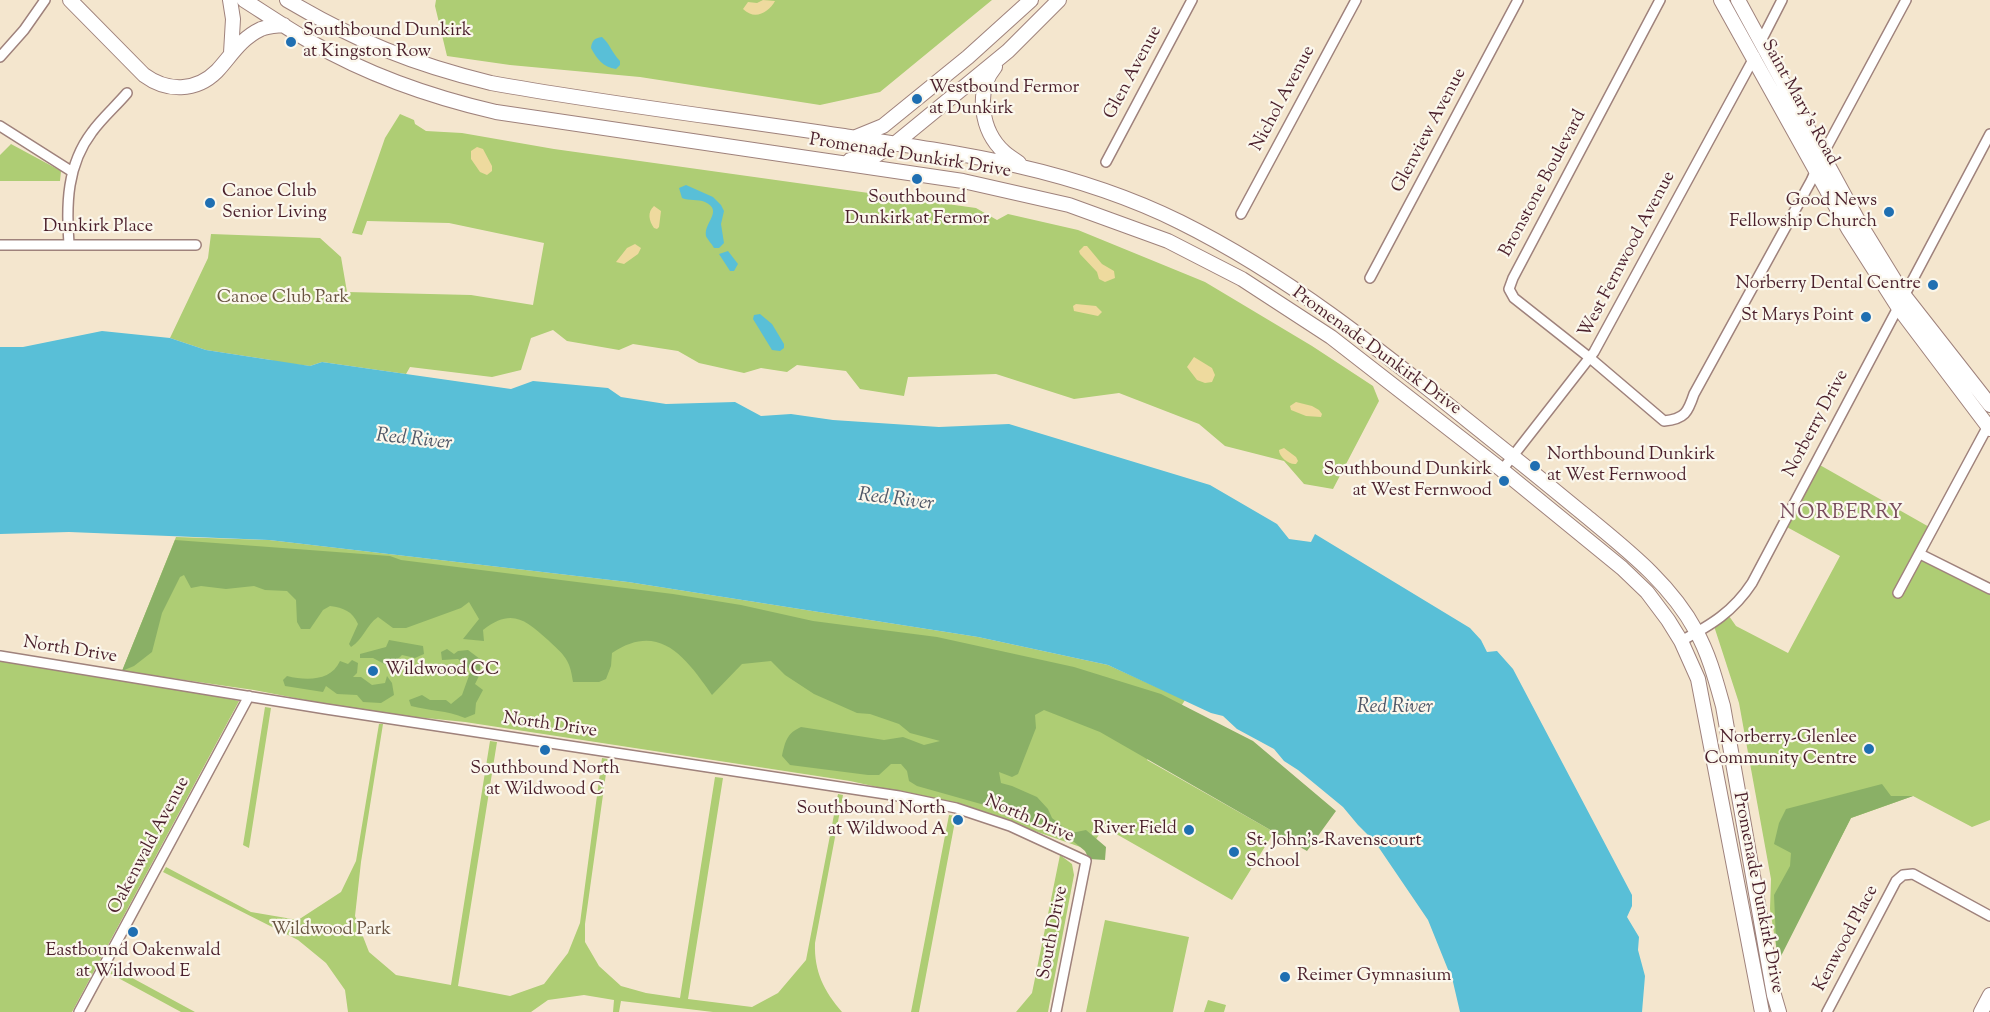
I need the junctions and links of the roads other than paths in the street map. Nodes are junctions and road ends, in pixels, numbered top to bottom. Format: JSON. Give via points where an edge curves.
{"nodes":[{"id":1,"x":45,"y":0,"type":"edge"},
{"id":2,"x":70,"y":0,"type":"edge"},
{"id":3,"x":230,"y":0,"type":"edge"},
{"id":4,"x":244,"y":0,"type":"edge"},
{"id":5,"x":1030,"y":0,"type":"edge"},
{"id":6,"x":1059,"y":0,"type":"edge"},
{"id":7,"x":1192,"y":0,"type":"edge"},
{"id":8,"x":1356,"y":0,"type":"edge"},
{"id":9,"x":1518,"y":0,"type":"edge"},
{"id":10,"x":1660,"y":0,"type":"edge"},
{"id":11,"x":1721,"y":0,"type":"edge"},
{"id":12,"x":1738,"y":0,"type":"edge"},
{"id":13,"x":1782,"y":0,"type":"edge"},
{"id":14,"x":1906,"y":0,"type":"edge"},
{"id":15,"x":292,"y":1,"type":"edge"},
{"id":16,"x":284,"y":25,"type":"junction"},
{"id":17,"x":1760,"y":41,"type":"junction"},
{"id":18,"x":1008,"y":51,"type":"junction"},
{"id":19,"x":231,"y":52,"type":"junction"},
{"id":20,"x":0,"y":57,"type":"edge"},
{"id":21,"x":1754,"y":58,"type":"junction"},
{"id":22,"x":127,"y":93,"type":"dead end"},
{"id":23,"x":0,"y":126,"type":"edge"},
{"id":24,"x":1990,"y":134,"type":"edge"},
{"id":25,"x":855,"y":137,"type":"junction"},
{"id":26,"x":897,"y":142,"type":"junction"},
{"id":27,"x":1823,"y":154,"type":"junction"},
{"id":28,"x":836,"y":162,"type":"junction"},
{"id":29,"x":1106,"y":162,"type":"dead end"},
{"id":30,"x":1023,"y":165,"type":"junction"},
{"id":31,"x":71,"y":171,"type":"junction"},
{"id":32,"x":1816,"y":171,"type":"junction"},
{"id":33,"x":1241,"y":214,"type":"dead end"},
{"id":34,"x":69,"y":244,"type":"junction"},
{"id":35,"x":0,"y":245,"type":"edge"},
{"id":36,"x":196,"y":245,"type":"dead end"},
{"id":37,"x":1246,"y":258,"type":"junction"},
{"id":38,"x":1234,"y":275,"type":"junction"},
{"id":39,"x":1370,"y":278,"type":"dead end"},
{"id":40,"x":1903,"y":294,"type":"junction"},
{"id":41,"x":1898,"y":308,"type":"junction"},
{"id":42,"x":1590,"y":358,"type":"junction"},
{"id":43,"x":1990,"y":405,"type":"edge"},
{"id":44,"x":1989,"y":425,"type":"edge"},
{"id":45,"x":1513,"y":456,"type":"junction"},
{"id":46,"x":1502,"y":470,"type":"junction"},
{"id":47,"x":1920,"y":554,"type":"junction"},
{"id":48,"x":1990,"y":590,"type":"edge"},
{"id":49,"x":1898,"y":593,"type":"dead end"},
{"id":50,"x":1697,"y":633,"type":"junction"},
{"id":51,"x":1682,"y":641,"type":"junction"},
{"id":52,"x":0,"y":656,"type":"edge"},
{"id":53,"x":249,"y":696,"type":"junction"},
{"id":54,"x":1086,"y":861,"type":"joint"},
{"id":55,"x":1990,"y":916,"type":"edge"},
{"id":56,"x":1990,"y":995,"type":"edge"},
{"id":57,"x":79,"y":1012,"type":"edge"},
{"id":58,"x":1056,"y":1012,"type":"edge"},
{"id":59,"x":1762,"y":1012,"type":"edge"},
{"id":60,"x":1779,"y":1012,"type":"edge"},
{"id":61,"x":1827,"y":1012,"type":"edge"},
{"id":62,"x":1981,"y":1012,"type":"edge"}],
"edges":[{"from":1,"to":20,"type":"street"},
{"from":2,"to":19,"type":"main road","via":[[144,75],[162,86],[196,85],[215,73]]},
{"from":3,"to":19,"type":"main road"},
{"from":4,"to":16,"type":"main road","name":"Promenade Dunkirk Drive"},
{"from":5,"to":25,"type":"main road","via":[[883,126]]},
{"from":6,"to":18,"type":"main road"},
{"from":7,"to":29,"type":"street","name":"Glen Avenue"},
{"from":8,"to":33,"type":"street","name":"Nichol Avenue"},
{"from":9,"to":39,"type":"street","name":"Glenview Avenue"},
{"from":10,"to":42,"type":"street","name":"Bronstone Boulevard","via":[[1509,289],[1514,298]]},
{"from":11,"to":21,"type":"main road","name":"Saint Mary's Road"},
{"from":12,"to":17,"type":"main road","name":"Saint Mary's Road"},
{"from":13,"to":17,"type":"street","name":"West Fernwood Avenue"},
{"from":14,"to":27,"type":"street"},
{"from":15,"to":25,"type":"main road","name":"Promenade Dunkirk Drive","via":[[375,47],[491,83]]},
{"from":16,"to":19,"type":"main road","via":[[259,30]]},
{"from":16,"to":28,"type":"main road","name":"Promenade Dunkirk Drive","via":[[378,75],[496,112]]},
{"from":17,"to":21,"type":"street","name":"West Fernwood Avenue"},
{"from":17,"to":27,"type":"main road","name":"Saint Mary's Road"},
{"from":18,"to":26,"type":"main road"},
{"from":18,"to":30,"type":"main road","via":[[987,76],[982,104],[988,130],[998,145]]},
{"from":21,"to":32,"type":"main road","name":"Saint Mary's Road"},
{"from":21,"to":42,"type":"street","name":"West Fernwood Avenue"},
{"from":22,"to":31,"type":"street","via":[[91,132]]},
{"from":23,"to":31,"type":"street"},
{"from":24,"to":40,"type":"street","name":"Norberry Drive"},
{"from":25,"to":26,"type":"main road","name":"Promenade Dunkirk Drive"},
{"from":26,"to":28,"type":"main road","via":[[875,156]]},
{"from":26,"to":30,"type":"main road","name":"Promenade Dunkirk Drive"},
{"from":27,"to":32,"type":"street"},
{"from":27,"to":40,"type":"main road","name":"Saint Mary's Road"},
{"from":28,"to":38,"type":"main road","name":"Promenade Dunkirk Drive","via":[[963,181],[1069,205],[1168,241]]},
{"from":30,"to":37,"type":"main road","name":"Promenade Dunkirk Drive","via":[[1076,180],[1165,215]]},
{"from":31,"to":34,"type":"street"},
{"from":32,"to":41,"type":"main road","name":"Saint Mary's Road"},
{"from":32,"to":42,"type":"street","via":[[1689,410],[1678,420],[1664,421]]},
{"from":34,"to":35,"type":"street","name":"Dunkirk Place"},
{"from":34,"to":36,"type":"street","name":"Dunkirk Place"},
{"from":37,"to":38,"type":"main road"},
{"from":37,"to":45,"type":"main road","name":"Promenade Dunkirk Drive","via":[[1343,322]]},
{"from":38,"to":46,"type":"main road","name":"Promenade Dunkirk Drive","via":[[1331,337]]},
{"from":40,"to":41,"type":"street","name":"Norberry Drive"},
{"from":40,"to":43,"type":"main road","name":"Saint Mary's Road"},
{"from":41,"to":44,"type":"main road","name":"Saint Mary's Road"},
{"from":41,"to":50,"type":"street","name":"Norberry Drive","via":[[1752,583],[1740,602]]},
{"from":42,"to":45,"type":"street","name":"West Fernwood Avenue"},
{"from":44,"to":47,"type":"street"},
{"from":45,"to":46,"type":"street","name":"West Fernwood Avenue"},
{"from":45,"to":50,"type":"main road","name":"Promenade Dunkirk Drive","via":[[1661,582]]},
{"from":46,"to":51,"type":"main road","name":"Promenade Dunkirk Drive","via":[[1622,568],[1647,592]]},
{"from":47,"to":48,"type":"street"},
{"from":47,"to":49,"type":"street"},
{"from":50,"to":51,"type":"street","name":"Norberry Drive"},
{"from":50,"to":60,"type":"main road","name":"Promenade Dunkirk Drive","via":[[1723,706]]},
{"from":51,"to":59,"type":"main road","name":"Promenade Dunkirk Drive","via":[[1706,711]]},
{"from":52,"to":53,"type":"street","name":"North Drive"},
{"from":53,"to":54,"type":"street","name":"North Drive","via":[[899,796],[956,808],[1010,826]]},
{"from":53,"to":57,"type":"street","name":"Oakenwald Avenue"},
{"from":54,"to":58,"type":"street","name":"South Drive"},
{"from":55,"to":61,"type":"street","name":"Kenwood Place","via":[[1912,874],[1903,875],[1896,881]]},
{"from":56,"to":62,"type":"main road"}]}
